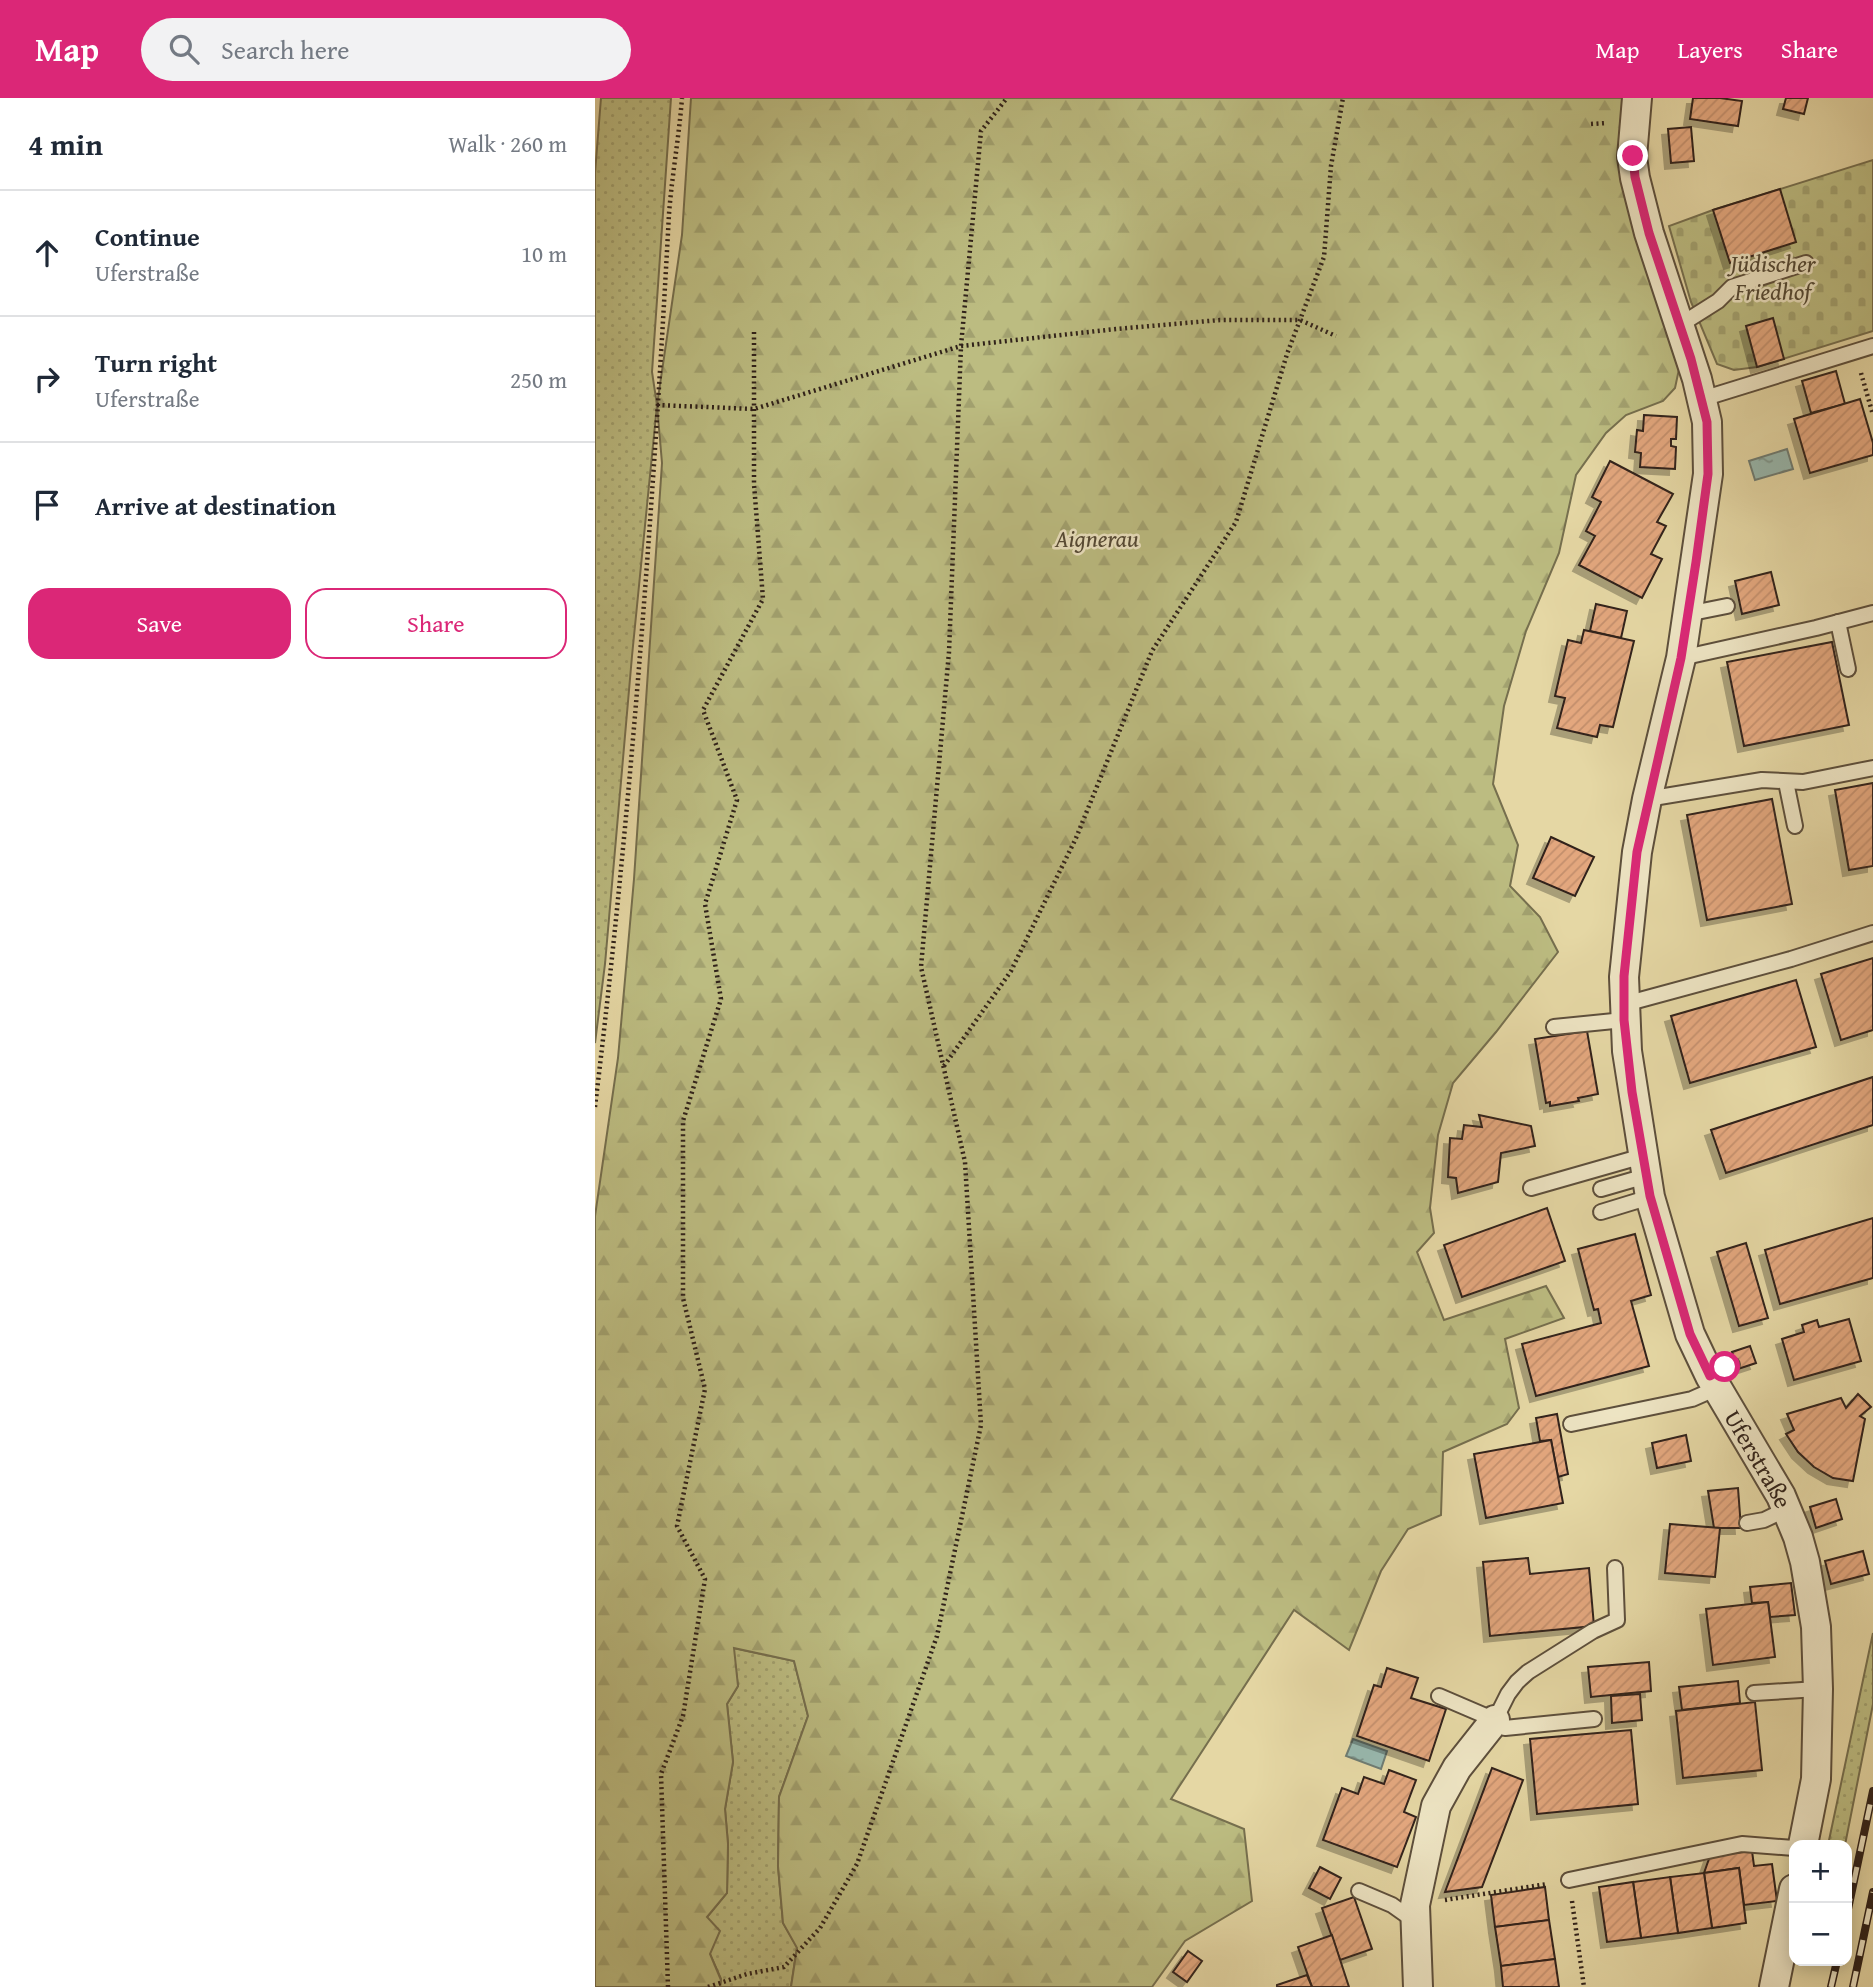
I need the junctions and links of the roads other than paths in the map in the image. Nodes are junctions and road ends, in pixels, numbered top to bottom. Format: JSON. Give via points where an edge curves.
{"nodes":[{"id":1,"x":1637,"y":98,"type":"edge"},
{"id":2,"x":1807,"y":263,"type":"dead end"},
{"id":3,"x":1680,"y":325,"type":"junction"},
{"id":4,"x":1873,"y":346,"type":"edge"},
{"id":5,"x":1702,"y":399,"type":"junction"},
{"id":6,"x":1727,"y":606,"type":"dead end"},
{"id":7,"x":1873,"y":613,"type":"edge"},
{"id":8,"x":1687,"y":614,"type":"junction"},
{"id":9,"x":1838,"y":622,"type":"junction"},
{"id":10,"x":1681,"y":658,"type":"junction"},
{"id":11,"x":1848,"y":669,"type":"dead end"},
{"id":12,"x":1873,"y":768,"type":"edge"},
{"id":13,"x":1786,"y":782,"type":"junction"},
{"id":14,"x":1647,"y":799,"type":"junction"},
{"id":15,"x":1795,"y":826,"type":"dead end"},
{"id":16,"x":1873,"y":933,"type":"edge"},
{"id":17,"x":1625,"y":1012,"type":"junction"},
{"id":18,"x":1554,"y":1027,"type":"dead end"},
{"id":19,"x":1646,"y":1176,"type":"junction"},
{"id":20,"x":1531,"y":1188,"type":"dead end"},
{"id":21,"x":1601,"y":1189,"type":"dead end"},
{"id":22,"x":1601,"y":1212,"type":"dead end"},
{"id":23,"x":1720,"y":1376,"type":"junction"},
{"id":24,"x":1571,"y":1424,"type":"dead end"},
{"id":25,"x":1787,"y":1509,"type":"junction"},
{"id":26,"x":1747,"y":1523,"type":"dead end"},
{"id":27,"x":1615,"y":1568,"type":"dead end"},
{"id":28,"x":1818,"y":1689,"type":"junction"},
{"id":29,"x":1754,"y":1693,"type":"dead end"},
{"id":30,"x":1439,"y":1696,"type":"dead end"},
{"id":31,"x":1594,"y":1719,"type":"dead end"},
{"id":32,"x":1495,"y":1720,"type":"junction"},
{"id":33,"x":1804,"y":1840,"type":"edge"},
{"id":34,"x":1789,"y":1848,"type":"edge"},
{"id":35,"x":1569,"y":1880,"type":"road end"},
{"id":36,"x":1359,"y":1891,"type":"dead end"},
{"id":37,"x":1791,"y":1903,"type":"edge"},
{"id":38,"x":1416,"y":1913,"type":"junction"},
{"id":39,"x":1418,"y":1987,"type":"edge"},
{"id":40,"x":1774,"y":1987,"type":"edge"}],
"edges":[{"from":1,"to":3,"type":"street","name":"Uferstraße","via":[[1635,177]]},
{"from":2,"to":3,"type":"lane","via":[[1732,287]]},
{"from":3,"to":5,"type":"street","name":"Uferstraße"},
{"from":4,"to":5,"type":"lane"},
{"from":5,"to":8,"type":"street","name":"Uferstraße","via":[[1708,474]]},
{"from":6,"to":8,"type":"lane"},
{"from":7,"to":9,"type":"lane"},
{"from":8,"to":10,"type":"street","name":"Uferstraße"},
{"from":9,"to":10,"type":"lane"},
{"from":9,"to":11,"type":"lane"},
{"from":10,"to":14,"type":"street","name":"Uferstraße"},
{"from":12,"to":13,"type":"lane"},
{"from":13,"to":14,"type":"lane","via":[[1762,780]]},
{"from":13,"to":15,"type":"lane"},
{"from":14,"to":17,"type":"street","name":"Uferstraße","via":[[1631,897]]},
{"from":16,"to":17,"type":"lane"},
{"from":17,"to":18,"type":"lane"},
{"from":17,"to":19,"type":"street","name":"Uferstraße"},
{"from":19,"to":20,"type":"lane"},
{"from":19,"to":21,"type":"lane"},
{"from":19,"to":22,"type":"lane"},
{"from":19,"to":23,"type":"street","name":"Uferstraße","via":[[1690,1334]]},
{"from":23,"to":24,"type":"lane","via":[[1692,1399]]},
{"from":23,"to":25,"type":"street","name":"Uferstraße"},
{"from":25,"to":26,"type":"lane"},
{"from":25,"to":28,"type":"street","name":"Uferstraße","via":[[1812,1601]]},
{"from":27,"to":32,"type":"lane","via":[[1617,1620],[1528,1672],[1508,1694]]},
{"from":28,"to":29,"type":"lane"},
{"from":28,"to":33,"type":"street","name":"Uferstraße","via":[[1816,1779]]},
{"from":30,"to":32,"type":"lane"},
{"from":31,"to":32,"type":"lane","via":[[1518,1728],[1506,1728]]},
{"from":32,"to":38,"type":"street","via":[[1457,1768],[1436,1806]]},
{"from":34,"to":35,"type":"lane","via":[[1742,1844]]},
{"from":36,"to":38,"type":"lane"},
{"from":37,"to":40,"type":"street"},
{"from":38,"to":39,"type":"street"}]}
